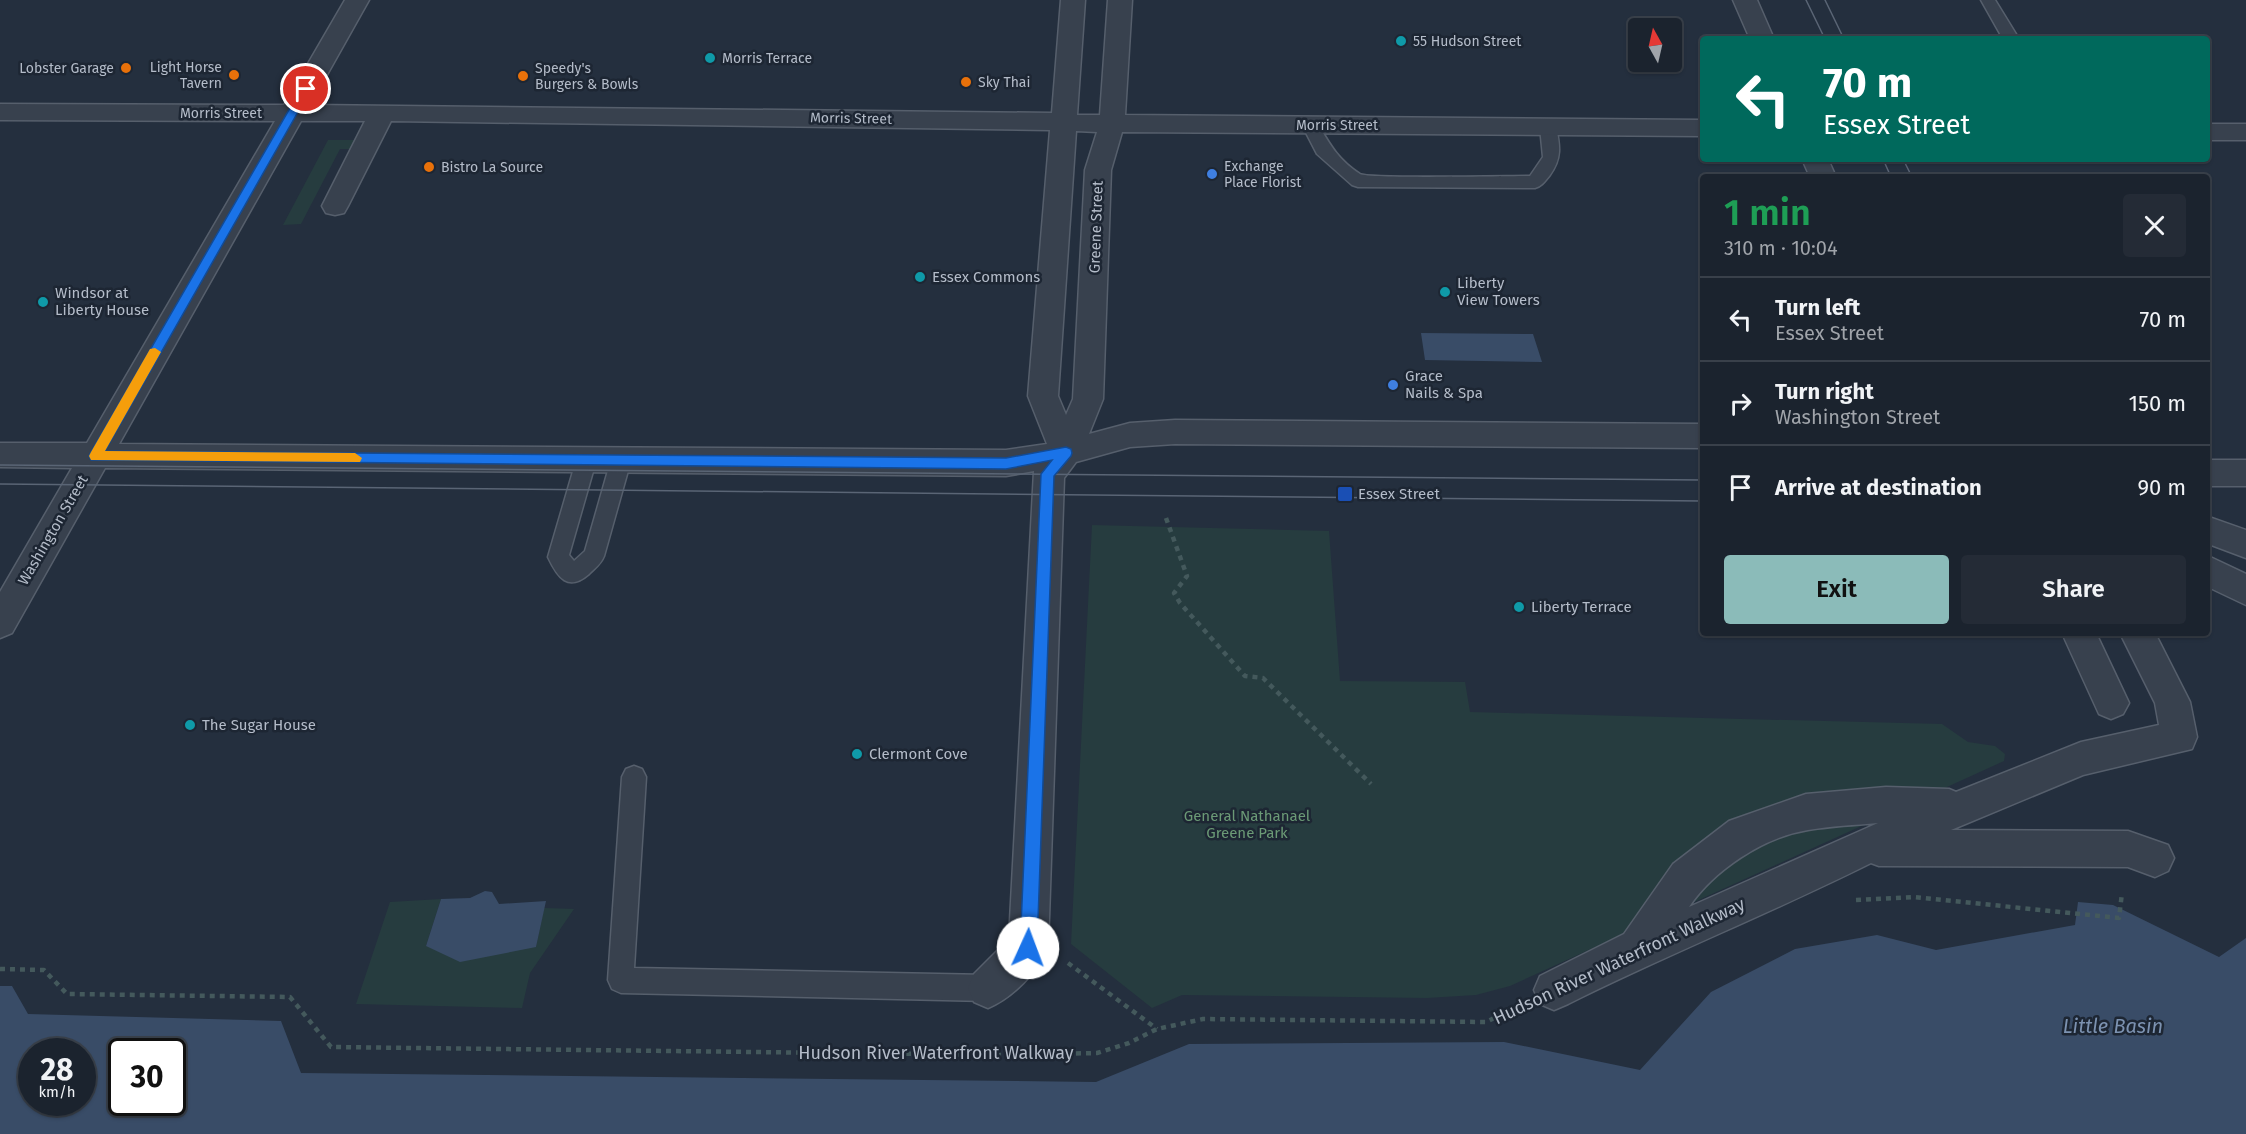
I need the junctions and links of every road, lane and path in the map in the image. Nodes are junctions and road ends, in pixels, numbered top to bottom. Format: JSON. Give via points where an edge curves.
{"nodes":[{"id":1,"x":357,"y":0,"type":"edge"},
{"id":2,"x":1073,"y":0,"type":"edge"},
{"id":3,"x":1120,"y":0,"type":"edge"},
{"id":4,"x":1745,"y":0,"type":"edge"},
{"id":5,"x":1988,"y":0,"type":"edge"},
{"id":6,"x":1761,"y":36,"type":"edge"},
{"id":7,"x":2009,"y":36,"type":"edge"},
{"id":8,"x":0,"y":112,"type":"edge"},
{"id":9,"x":292,"y":113,"type":"junction"},
{"id":10,"x":382,"y":113,"type":"junction"},
{"id":11,"x":1062,"y":123,"type":"junction"},
{"id":12,"x":1112,"y":123,"type":"junction"},
{"id":13,"x":1310,"y":125,"type":"junction"},
{"id":14,"x":1548,"y":127,"type":"junction"},
{"id":15,"x":1700,"y":128,"type":"edge"},
{"id":16,"x":2210,"y":132,"type":"edge"},
{"id":17,"x":2246,"y":132,"type":"edge"},
{"id":18,"x":335,"y":206,"type":"dead end"},
{"id":19,"x":1700,"y":436,"type":"edge"},
{"id":20,"x":1066,"y":453,"type":"junction"},
{"id":21,"x":0,"y":455,"type":"edge"},
{"id":22,"x":95,"y":456,"type":"junction"},
{"id":23,"x":621,"y":460,"type":"junction"},
{"id":24,"x":586,"y":461,"type":"junction"},
{"id":25,"x":2210,"y":473,"type":"edge"},
{"id":26,"x":2246,"y":473,"type":"edge"},
{"id":27,"x":1166,"y":518,"type":"dead end"},
{"id":28,"x":2210,"y":530,"type":"edge"},
{"id":29,"x":2246,"y":544,"type":"edge"},
{"id":30,"x":2210,"y":571,"type":"edge"},
{"id":31,"x":2246,"y":591,"type":"edge"},
{"id":32,"x":0,"y":623,"type":"edge"},
{"id":33,"x":2080,"y":636,"type":"edge"},
{"id":34,"x":2139,"y":636,"type":"edge"},
{"id":35,"x":2112,"y":703,"type":"dead end"},
{"id":36,"x":634,"y":777,"type":"dead end"},
{"id":37,"x":1371,"y":784,"type":"dead end"},
{"id":38,"x":1962,"y":808,"type":"junction"},
{"id":39,"x":1862,"y":848,"type":"junction"},
{"id":40,"x":2155,"y":858,"type":"dead end"},
{"id":41,"x":1847,"y":901,"type":"dead end"},
{"id":42,"x":2119,"y":918,"type":"dead end"},
{"id":43,"x":1638,"y":948,"type":"junction"},
{"id":44,"x":1065,"y":961,"type":"dead end"},
{"id":45,"x":0,"y":969,"type":"edge"},
{"id":46,"x":988,"y":988,"type":"joint"},
{"id":47,"x":1554,"y":990,"type":"joint"},
{"id":48,"x":1157,"y":1029,"type":"junction"}],
"edges":[{"from":1,"to":9,"type":"street","name":"Washington Street"},
{"from":2,"to":11,"type":"street"},
{"from":3,"to":12,"type":"street","name":"Greene Street"},
{"from":4,"to":6,"type":"street"},
{"from":5,"to":7,"type":"lane"},
{"from":8,"to":9,"type":"street","name":"Morris Street"},
{"from":9,"to":10,"type":"street","name":"Morris Street"},
{"from":9,"to":22,"type":"street","name":"Washington Street"},
{"from":10,"to":11,"type":"street","name":"Morris Street"},
{"from":10,"to":18,"type":"street"},
{"from":11,"to":12,"type":"street","name":"Morris Street"},
{"from":11,"to":20,"type":"street","via":[[1043,396]]},
{"from":12,"to":13,"type":"street","name":"Morris Street"},
{"from":12,"to":20,"type":"street","name":"Greene Street","via":[[1098,170],[1089,392]]},
{"from":13,"to":14,"type":"street","name":"Morris Street"},
{"from":13,"to":14,"type":"lane","via":[[1323,150],[1358,181],[1535,182],[1551,163],[1554,152]]},
{"from":14,"to":15,"type":"street","name":"Morris Street"},
{"from":16,"to":17,"type":"street"},
{"from":19,"to":20,"type":"street","via":[[1175,432],[1130,435]]},
{"from":20,"to":23,"type":"street","via":[[1006,464]]},
{"from":20,"to":46,"type":"street","name":"Greene Street","via":[[1048,474],[1028,948]]},
{"from":21,"to":22,"type":"street"},
{"from":22,"to":24,"type":"street"},
{"from":22,"to":32,"type":"street","name":"Washington Street"},
{"from":23,"to":24,"type":"street"},
{"from":23,"to":24,"type":"lane","via":[[594,556],[573,575],[558,557]]},
{"from":25,"to":26,"type":"street"},
{"from":27,"to":37,"type":"path","via":[[1187,576],[1174,592],[1180,603],[1245,676],[1263,678]]},
{"from":28,"to":29,"type":"street"},
{"from":30,"to":31,"type":"street"},
{"from":33,"to":35,"type":"street"},
{"from":34,"to":38,"type":"street","name":"Hudson River Waterfront Walkway","via":[[2172,702],[2179,737],[2081,759]]},
{"from":36,"to":46,"type":"lane","via":[[621,980]]},
{"from":38,"to":39,"type":"street","name":"Hudson River Waterfront Walkway"},
{"from":38,"to":43,"type":"street","via":[[1886,805],[1806,812],[1742,834],[1687,877]]},
{"from":39,"to":40,"type":"street","name":"Hudson River Waterfront Walkway","via":[[2128,849]]},
{"from":39,"to":43,"type":"street","name":"Hudson River Waterfront Walkway","via":[[1780,888]]},
{"from":41,"to":42,"type":"path","via":[[1914,897]]},
{"from":43,"to":47,"type":"street","name":"Hudson River Waterfront Walkway"},
{"from":44,"to":48,"type":"path"},
{"from":45,"to":48,"type":"path","name":"Hudson River Waterfront Walkway","via":[[44,970],[67,994],[290,997],[332,1047],[1070,1054],[1097,1053]]},
{"from":47,"to":48,"type":"path","name":"Hudson River Waterfront Walkway","via":[[1486,1022],[1203,1019]]}]}
